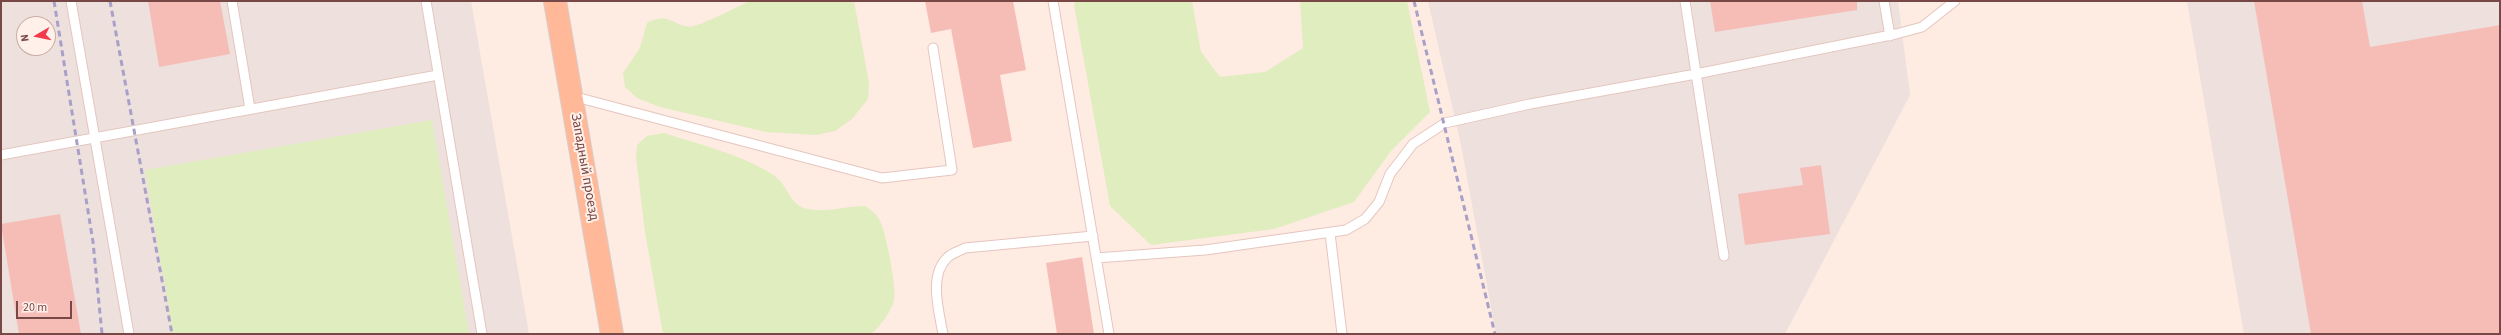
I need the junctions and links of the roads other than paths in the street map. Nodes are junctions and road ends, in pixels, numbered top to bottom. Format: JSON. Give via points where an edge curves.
{"nodes":[{"id":1,"x":71,"y":1,"type":"edge"},
{"id":2,"x":232,"y":1,"type":"edge"},
{"id":3,"x":426,"y":1,"type":"edge"},
{"id":4,"x":556,"y":1,"type":"edge"},
{"id":5,"x":1054,"y":1,"type":"edge"},
{"id":6,"x":1685,"y":1,"type":"edge"},
{"id":7,"x":1884,"y":1,"type":"edge"},
{"id":8,"x":1955,"y":1,"type":"edge"},
{"id":9,"x":1890,"y":36,"type":"junction"},
{"id":10,"x":933,"y":48,"type":"dead end"},
{"id":11,"x":1696,"y":74,"type":"junction"},
{"id":12,"x":438,"y":75,"type":"junction"},
{"id":13,"x":572,"y":96,"type":"junction"},
{"id":14,"x":250,"y":109,"type":"junction"},
{"id":15,"x":93,"y":138,"type":"junction"},
{"id":16,"x":1,"y":155,"type":"edge"},
{"id":17,"x":1330,"y":233,"type":"junction"},
{"id":18,"x":1093,"y":236,"type":"junction"},
{"id":19,"x":1724,"y":256,"type":"dead end"},
{"id":20,"x":1096,"y":258,"type":"junction"},
{"id":21,"x":128,"y":334,"type":"edge"},
{"id":22,"x":482,"y":334,"type":"edge"},
{"id":23,"x":612,"y":334,"type":"edge"},
{"id":24,"x":943,"y":334,"type":"edge"},
{"id":25,"x":1109,"y":334,"type":"edge"},
{"id":26,"x":1342,"y":334,"type":"edge"}],
"edges":[{"from":1,"to":15,"type":"lane"},
{"from":2,"to":14,"type":"lane"},
{"from":3,"to":12,"type":"lane"},
{"from":4,"to":13,"type":"main road","name":"Западный проезд"},
{"from":5,"to":18,"type":"lane"},
{"from":6,"to":11,"type":"lane"},
{"from":7,"to":9,"type":"lane"},
{"from":8,"to":9,"type":"lane","via":[[1922,27]]},
{"from":9,"to":11,"type":"lane"},
{"from":10,"to":13,"type":"lane","via":[[952,170],[882,178]]},
{"from":11,"to":17,"type":"lane","via":[[1530,104],[1445,123],[1412,144],[1390,174],[1379,202],[1365,219],[1346,230]]},
{"from":11,"to":19,"type":"lane"},
{"from":12,"to":14,"type":"lane"},
{"from":12,"to":22,"type":"lane"},
{"from":13,"to":23,"type":"main road","name":"Западный проезд"},
{"from":14,"to":15,"type":"lane"},
{"from":15,"to":16,"type":"lane"},
{"from":15,"to":21,"type":"lane"},
{"from":17,"to":20,"type":"lane","via":[[1205,250]]},
{"from":17,"to":26,"type":"lane"},
{"from":18,"to":20,"type":"lane"},
{"from":18,"to":24,"type":"lane","via":[[965,248],[948,257],[938,274],[937,297]]},
{"from":20,"to":25,"type":"lane"}]}
